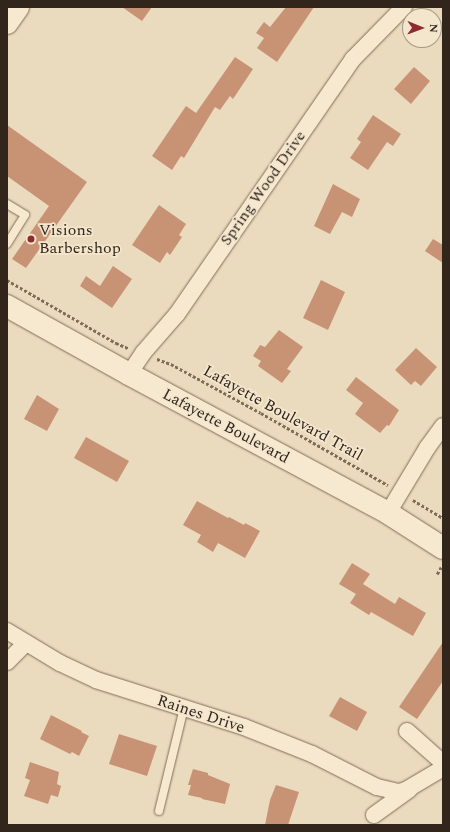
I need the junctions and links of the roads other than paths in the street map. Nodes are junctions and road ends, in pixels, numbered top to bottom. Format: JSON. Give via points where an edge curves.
{"nodes":[{"id":1,"x":18,"y":7,"type":"edge"},
{"id":2,"x":404,"y":7,"type":"edge"},
{"id":3,"x":7,"y":23,"type":"edge"},
{"id":4,"x":7,"y":204,"type":"edge"},
{"id":5,"x":7,"y":244,"type":"edge"},
{"id":6,"x":7,"y":306,"type":"edge"},
{"id":7,"x":129,"y":374,"type":"junction"},
{"id":8,"x":443,"y":426,"type":"edge"},
{"id":9,"x":388,"y":513,"type":"junction"},
{"id":10,"x":442,"y":557,"type":"edge"},
{"id":11,"x":7,"y":631,"type":"edge"},
{"id":12,"x":26,"y":643,"type":"junction"},
{"id":13,"x":7,"y":662,"type":"edge"},
{"id":14,"x":184,"y":708,"type":"junction"},
{"id":15,"x":407,"y":731,"type":"dead end"},
{"id":16,"x":443,"y":763,"type":"edge"},
{"id":17,"x":443,"y":768,"type":"edge"},
{"id":18,"x":415,"y":786,"type":"junction"},
{"id":19,"x":160,"y":811,"type":"dead end"},
{"id":20,"x":374,"y":815,"type":"dead end"}],
"edges":[{"from":1,"to":3,"type":"main road"},
{"from":2,"to":7,"type":"street","name":"Spring Wood Drive","via":[[353,60],[177,314]]},
{"from":4,"to":5,"type":"lane","via":[[25,215]]},
{"from":6,"to":7,"type":"main road","name":"Lafayette Boulevard"},
{"from":7,"to":9,"type":"main road","name":"Lafayette Boulevard"},
{"from":8,"to":9,"type":"street"},
{"from":9,"to":10,"type":"main road","name":"Lafayette Boulevard"},
{"from":11,"to":12,"type":"street","name":"Raines Drive"},
{"from":12,"to":13,"type":"street"},
{"from":12,"to":14,"type":"street","name":"Raines Drive","via":[[60,664],[96,680]]},
{"from":14,"to":18,"type":"street","name":"Raines Drive","via":[[244,727],[312,754],[377,787],[399,792]]},
{"from":14,"to":19,"type":"lane"},
{"from":15,"to":16,"type":"street"},
{"from":17,"to":18,"type":"street"},
{"from":18,"to":20,"type":"street"}]}
